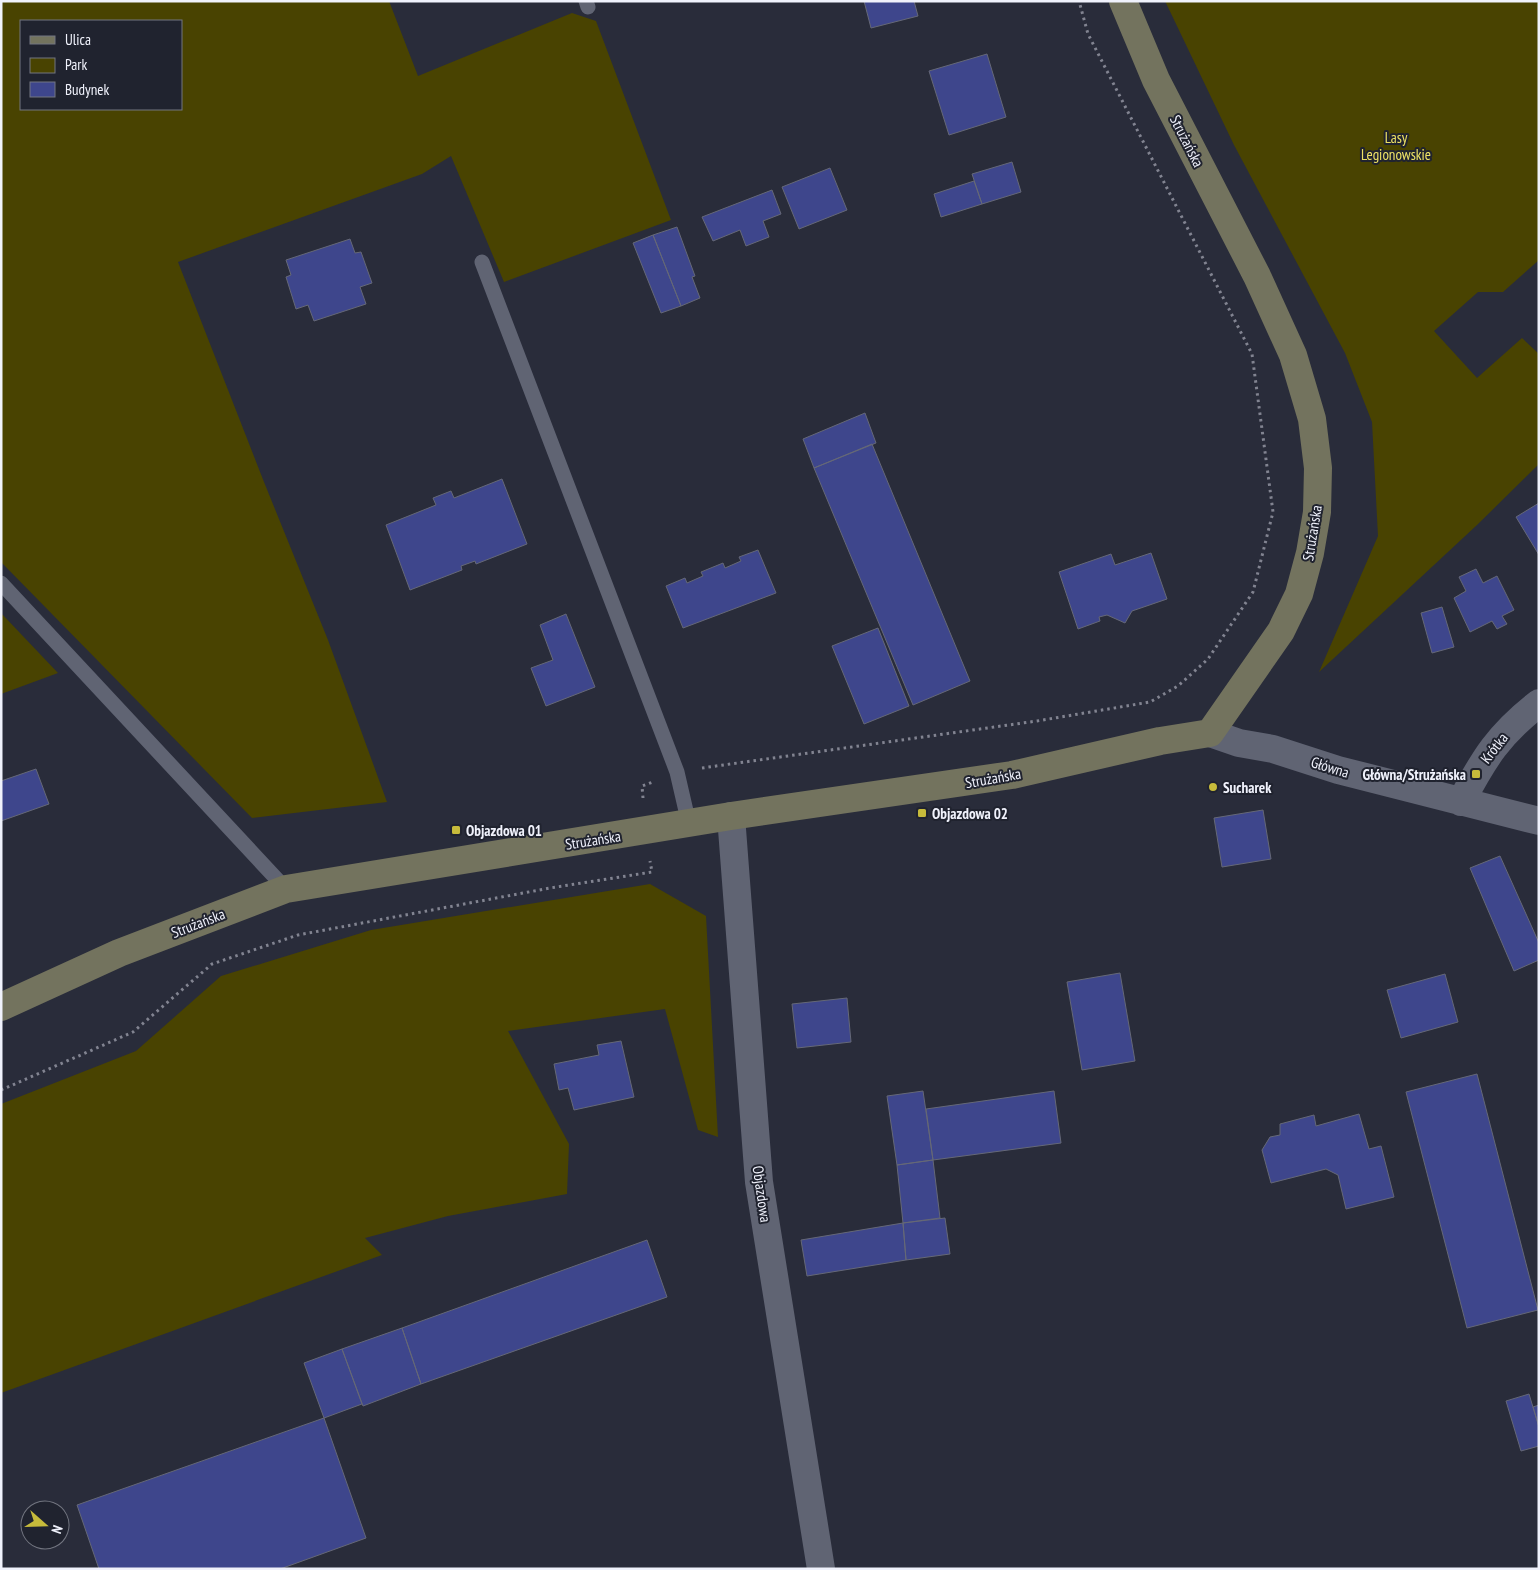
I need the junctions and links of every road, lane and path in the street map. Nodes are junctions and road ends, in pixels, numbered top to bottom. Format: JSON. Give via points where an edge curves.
{"nodes":[{"id":1,"x":1079,"y":1,"type":"edge"},
{"id":2,"x":1123,"y":1,"type":"edge"},
{"id":3,"x":482,"y":262,"type":"dead end"},
{"id":4,"x":1,"y":583,"type":"edge"},
{"id":5,"x":1539,"y":703,"type":"edge"},
{"id":6,"x":1210,"y":734,"type":"junction"},
{"id":7,"x":677,"y":772,"type":"junction"},
{"id":8,"x":1461,"y":802,"type":"junction"},
{"id":9,"x":731,"y":816,"type":"junction"},
{"id":10,"x":1539,"y":822,"type":"edge"},
{"id":11,"x":689,"y":824,"type":"junction"},
{"id":12,"x":647,"y":831,"type":"junction"},
{"id":13,"x":286,"y":889,"type":"junction"},
{"id":14,"x":1,"y":1007,"type":"edge"},
{"id":15,"x":1,"y":1090,"type":"edge"},
{"id":16,"x":821,"y":1569,"type":"edge"}],
"edges":[{"from":1,"to":7,"type":"path","via":[[1088,34],[1252,354],[1274,512],[1253,592],[1208,659],[1178,686],[1150,702]]},
{"from":2,"to":6,"type":"main road","name":"Strużańska","via":[[1156,80],[1294,355],[1312,419],[1318,468],[1317,512],[1299,594],[1281,631]]},
{"from":3,"to":7,"type":"lane"},
{"from":4,"to":13,"type":"lane"},
{"from":5,"to":8,"type":"street","name":"Krótka","via":[[1493,747]]},
{"from":6,"to":8,"type":"street","name":"Główna"},
{"from":6,"to":9,"type":"main road","name":"Strużańska","via":[[1160,741],[1012,776]]},
{"from":7,"to":11,"type":"lane"},
{"from":7,"to":12,"type":"path","via":[[642,786]]},
{"from":8,"to":10,"type":"street","name":"Główna"},
{"from":9,"to":11,"type":"main road","name":"Strużańska"},
{"from":9,"to":16,"type":"street","name":"Objazdowa","via":[[759,1182]]},
{"from":11,"to":12,"type":"main road","name":"Strużańska"},
{"from":12,"to":13,"type":"main road","name":"Strużańska"},
{"from":12,"to":15,"type":"path","via":[[652,872],[298,935],[212,964],[133,1032]]},
{"from":13,"to":14,"type":"main road","name":"Strużańska","via":[[119,953]]}]}
